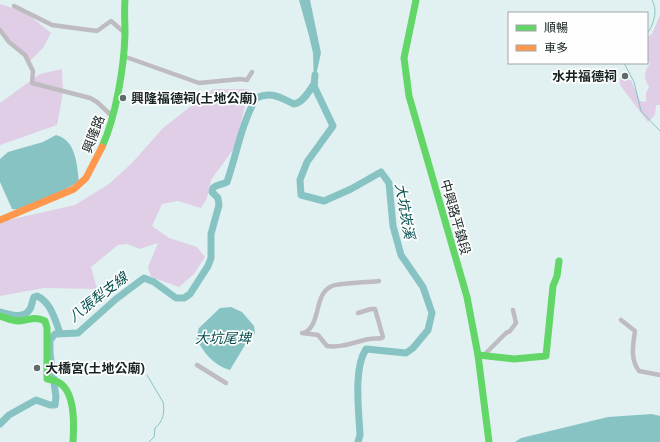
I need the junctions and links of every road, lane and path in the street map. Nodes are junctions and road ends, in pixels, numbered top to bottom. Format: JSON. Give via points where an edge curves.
{"nodes":[{"id":1,"x":125,"y":0,"type":"edge"},
{"id":2,"x":416,"y":0,"type":"edge"},
{"id":3,"x":14,"y":6,"type":"dead end"},
{"id":4,"x":0,"y":30,"type":"edge"},
{"id":5,"x":124,"y":33,"type":"junction"},
{"id":6,"x":123,"y":56,"type":"junction"},
{"id":7,"x":252,"y":72,"type":"dead end"},
{"id":8,"x":112,"y":116,"type":"junction"},
{"id":9,"x":0,"y":220,"type":"edge"},
{"id":10,"x":559,"y":261,"type":"dead end"},
{"id":11,"x":379,"y":281,"type":"dead end"},
{"id":12,"x":513,"y":310,"type":"dead end"},
{"id":13,"x":358,"y":313,"type":"dead end"},
{"id":14,"x":0,"y":316,"type":"edge"},
{"id":15,"x":622,"y":320,"type":"dead end"},
{"id":16,"x":481,"y":355,"type":"junction"},
{"id":17,"x":197,"y":365,"type":"dead end"},
{"id":18,"x":660,"y":375,"type":"edge"},
{"id":19,"x":226,"y":383,"type":"dead end"},
{"id":20,"x":73,"y":442,"type":"edge"},
{"id":21,"x":489,"y":442,"type":"edge"}],
"edges":[{"from":1,"to":5,"type":"street","name":"興隆路"},
{"from":2,"to":16,"type":"street","name":"中興路平鎮段","via":[[404,58],[409,96],[467,297]]},
{"from":3,"to":5,"type":"street","via":[[52,25],[97,31],[111,21]]},
{"from":4,"to":8,"type":"street","via":[[9,42],[25,55],[33,71],[32,83],[90,98]]},
{"from":5,"to":6,"type":"street","name":"興隆路"},
{"from":6,"to":7,"type":"street","via":[[199,83],[247,80]]},
{"from":6,"to":8,"type":"street","name":"興隆路"},
{"from":8,"to":9,"type":"street","name":"興隆路","via":[[109,131],[86,178],[74,189]]},
{"from":10,"to":16,"type":"street","via":[[553,286],[546,356],[514,359]]},
{"from":11,"to":13,"type":"street","via":[[332,285],[323,293],[313,325],[302,334],[318,335],[327,346],[333,347],[382,338],[375,309]]},
{"from":12,"to":16,"type":"street","via":[[516,323]]},
{"from":14,"to":20,"type":"street","via":[[15,321],[32,317],[45,320],[47,379],[54,380],[64,387],[72,402]]},
{"from":15,"to":18,"type":"street","via":[[635,331],[632,355],[636,368],[639,371]]},
{"from":16,"to":21,"type":"street","name":"中興路平鎮段"},
{"from":17,"to":19,"type":"street"}]}
